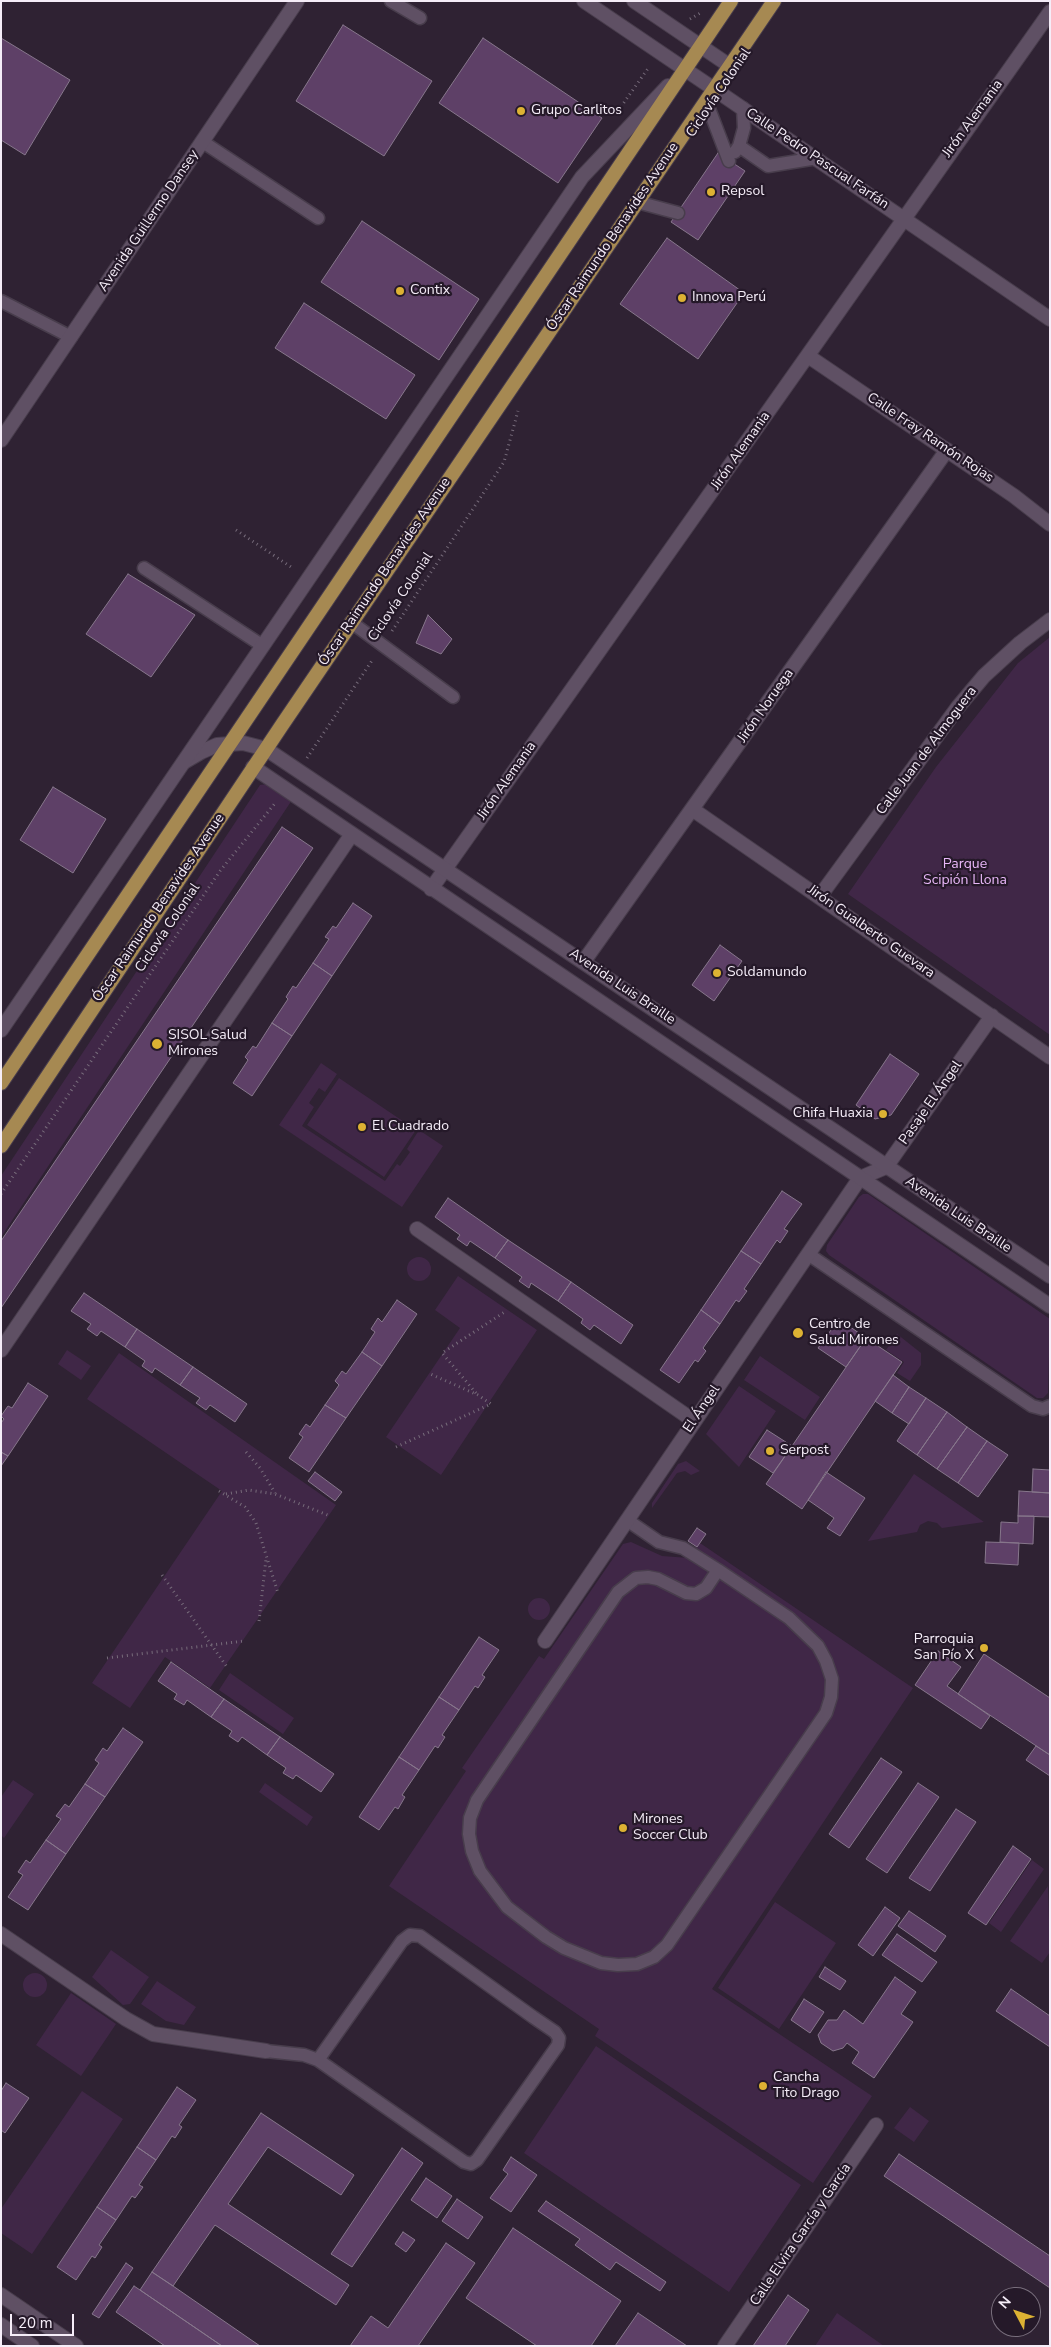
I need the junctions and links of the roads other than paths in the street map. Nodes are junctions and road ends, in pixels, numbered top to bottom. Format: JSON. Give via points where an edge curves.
{"nodes":[{"id":1,"x":297,"y":1,"type":"edge"},
{"id":2,"x":392,"y":1,"type":"edge"},
{"id":3,"x":584,"y":1,"type":"edge"},
{"id":4,"x":634,"y":1,"type":"edge"},
{"id":5,"x":731,"y":1,"type":"edge"},
{"id":6,"x":774,"y":1,"type":"edge"},
{"id":7,"x":1050,"y":12,"type":"edge"},
{"id":8,"x":420,"y":18,"type":"dead end"},
{"id":9,"x":700,"y":47,"type":"junction"},
{"id":10,"x":730,"y":66,"type":"junction"},
{"id":11,"x":685,"y":69,"type":"junction"},
{"id":12,"x":710,"y":95,"type":"junction"},
{"id":13,"x":742,"y":108,"type":"junction"},
{"id":14,"x":203,"y":142,"type":"junction"},
{"id":15,"x":739,"y":146,"type":"junction"},
{"id":16,"x":817,"y":158,"type":"junction"},
{"id":17,"x":637,"y":202,"type":"junction"},
{"id":18,"x":678,"y":213,"type":"dead end"},
{"id":19,"x":318,"y":218,"type":"dead end"},
{"id":20,"x":903,"y":218,"type":"junction"},
{"id":21,"x":1,"y":300,"type":"edge"},
{"id":22,"x":1048,"y":313,"type":"edge"},
{"id":23,"x":71,"y":337,"type":"junction"},
{"id":24,"x":808,"y":356,"type":"junction"},
{"id":25,"x":1,"y":440,"type":"edge"},
{"id":26,"x":947,"y":450,"type":"junction"},
{"id":27,"x":1050,"y":524,"type":"edge"},
{"id":28,"x":144,"y":568,"type":"dead end"},
{"id":29,"x":1050,"y":620,"type":"edge"},
{"id":30,"x":351,"y":622,"type":"junction"},
{"id":31,"x":263,"y":646,"type":"junction"},
{"id":32,"x":453,"y":697,"type":"dead end"},
{"id":33,"x":231,"y":743,"type":"junction"},
{"id":34,"x":266,"y":749,"type":"junction"},
{"id":35,"x":184,"y":762,"type":"junction"},
{"id":36,"x":253,"y":767,"type":"junction"},
{"id":37,"x":692,"y":808,"type":"junction"},
{"id":38,"x":352,"y":834,"type":"junction"},
{"id":39,"x":445,"y":869,"type":"junction"},
{"id":40,"x":431,"y":889,"type":"junction"},
{"id":41,"x":820,"y":896,"type":"junction"},
{"id":42,"x":584,"y":961,"type":"junction"},
{"id":43,"x":992,"y":1016,"type":"junction"},
{"id":44,"x":1,"y":1030,"type":"edge"},
{"id":45,"x":1050,"y":1057,"type":"edge"},
{"id":46,"x":1,"y":1083,"type":"edge"},
{"id":47,"x":1,"y":1146,"type":"edge"},
{"id":48,"x":886,"y":1167,"type":"junction"},
{"id":49,"x":860,"y":1178,"type":"junction"},
{"id":50,"x":417,"y":1229,"type":"dead end"},
{"id":51,"x":808,"y":1254,"type":"junction"},
{"id":52,"x":1050,"y":1276,"type":"edge"},
{"id":53,"x":1050,"y":1306,"type":"edge"},
{"id":54,"x":1,"y":1350,"type":"edge"},
{"id":55,"x":1050,"y":1406,"type":"edge"},
{"id":56,"x":694,"y":1421,"type":"junction"},
{"id":57,"x":627,"y":1520,"type":"junction"},
{"id":58,"x":718,"y":1570,"type":"junction"},
{"id":59,"x":545,"y":1641,"type":"dead end"},
{"id":60,"x":1,"y":1934,"type":"edge"},
{"id":61,"x":266,"y":2051,"type":"joint"},
{"id":62,"x":318,"y":2060,"type":"junction"},
{"id":63,"x":876,"y":2125,"type":"dead end"},
{"id":64,"x":1,"y":2295,"type":"edge"},
{"id":65,"x":1,"y":2325,"type":"edge"},
{"id":66,"x":32,"y":2346,"type":"edge"},
{"id":67,"x":76,"y":2346,"type":"edge"},
{"id":68,"x":725,"y":2346,"type":"edge"}],
"edges":[{"from":1,"to":14,"type":"street","name":"Avenida Guillermo Dansey"},
{"from":2,"to":8,"type":"lane"},
{"from":3,"to":11,"type":"street","name":"Calle Pedro Pascual Farfán"},
{"from":4,"to":9,"type":"street"},
{"from":5,"to":9,"type":"main road"},
{"from":6,"to":10,"type":"main road","name":"Óscar Raimundo Benavides Avenue"},
{"from":7,"to":20,"type":"street","name":"Jirón Alemania"},
{"from":9,"to":10,"type":"street"},
{"from":9,"to":11,"type":"main road"},
{"from":10,"to":12,"type":"main road","name":"Óscar Raimundo Benavides Avenue"},
{"from":11,"to":12,"type":"street","name":"Calle Pedro Pascual Farfán"},
{"from":11,"to":31,"type":"street","via":[[582,177]]},
{"from":11,"to":33,"type":"main road"},
{"from":12,"to":13,"type":"street","name":"Calle Pedro Pascual Farfán"},
{"from":12,"to":15,"type":"lane","via":[[730,161]]},
{"from":12,"to":17,"type":"main road","name":"Óscar Raimundo Benavides Avenue"},
{"from":13,"to":15,"type":"lane","via":[[744,128]]},
{"from":13,"to":16,"type":"street","name":"Calle Pedro Pascual Farfán"},
{"from":14,"to":19,"type":"lane"},
{"from":14,"to":23,"type":"street","name":"Avenida Guillermo Dansey"},
{"from":15,"to":16,"type":"lane","via":[[768,166]]},
{"from":16,"to":20,"type":"street","name":"Calle Pedro Pascual Farfán"},
{"from":17,"to":18,"type":"lane"},
{"from":17,"to":30,"type":"main road","name":"Óscar Raimundo Benavides Avenue"},
{"from":20,"to":22,"type":"street","name":"Calle Pedro Pascual Farfán"},
{"from":20,"to":24,"type":"street","name":"Jirón Alemania"},
{"from":21,"to":23,"type":"lane"},
{"from":23,"to":25,"type":"street","name":"Avenida Guillermo Dansey"},
{"from":24,"to":26,"type":"street","name":"Calle Fray Ramón Rojas"},
{"from":24,"to":39,"type":"street","name":"Jirón Alemania"},
{"from":26,"to":27,"type":"street","name":"Calle Fray Ramón Rojas"},
{"from":26,"to":37,"type":"street","name":"Jirón Noruega"},
{"from":28,"to":31,"type":"lane"},
{"from":29,"to":41,"type":"street","name":"Calle Juan de Almoguera","via":[[984,676],[958,707]]},
{"from":30,"to":32,"type":"lane"},
{"from":30,"to":34,"type":"main road","name":"Óscar Raimundo Benavides Avenue"},
{"from":31,"to":35,"type":"street"},
{"from":33,"to":34,"type":"street","name":"Avenida Luis Braille","via":[[243,742]]},
{"from":33,"to":35,"type":"street","name":"Avenida Luis Braille","via":[[217,745]]},
{"from":33,"to":46,"type":"main road"},
{"from":34,"to":36,"type":"main road","name":"Óscar Raimundo Benavides Avenue"},
{"from":34,"to":39,"type":"street","name":"Avenida Luis Braille"},
{"from":35,"to":44,"type":"street"},
{"from":36,"to":38,"type":"street","name":"Avenida Luis Braille"},
{"from":36,"to":47,"type":"main road","name":"Óscar Raimundo Benavides Avenue"},
{"from":37,"to":41,"type":"street","name":"Jirón Gualberto Guevara"},
{"from":37,"to":42,"type":"street","name":"Jirón Noruega"},
{"from":38,"to":40,"type":"street","name":"Avenida Luis Braille"},
{"from":38,"to":54,"type":"street"},
{"from":39,"to":40,"type":"street","name":"Jirón Alemania"},
{"from":39,"to":42,"type":"street","name":"Avenida Luis Braille"},
{"from":40,"to":49,"type":"street","name":"Avenida Luis Braille"},
{"from":41,"to":43,"type":"street","name":"Jirón Gualberto Guevara"},
{"from":42,"to":48,"type":"street","name":"Avenida Luis Braille"},
{"from":43,"to":45,"type":"street","name":"Jirón Gualberto Guevara"},
{"from":43,"to":48,"type":"street","name":"Pasaje El Ángel"},
{"from":48,"to":49,"type":"street"},
{"from":48,"to":52,"type":"street","name":"Avenida Luis Braille"},
{"from":49,"to":51,"type":"street","name":"El Ángel"},
{"from":49,"to":53,"type":"street","name":"Avenida Luis Braille"},
{"from":50,"to":56,"type":"street"},
{"from":51,"to":55,"type":"lane","via":[[1032,1406],[1044,1409]]},
{"from":51,"to":56,"type":"street","name":"El Ángel"},
{"from":56,"to":57,"type":"street","name":"El Ángel"},
{"from":57,"to":58,"type":"lane","via":[[658,1542],[683,1548]]},
{"from":57,"to":59,"type":"street","name":"El Ángel"},
{"from":58,"to":58,"type":"lane","via":[[706,1588],[696,1594],[648,1577],[636,1578],[622,1588],[477,1800],[470,1818],[472,1851],[492,1889],[507,1907],[564,1948],[601,1963],[637,1964],[654,1957],[667,1945],[826,1713],[832,1697],[832,1679],[818,1646],[789,1618]]},
{"from":60,"to":61,"type":"street","via":[[153,2034]]},
{"from":61,"to":62,"type":"lane","via":[[304,2055]]},
{"from":62,"to":62,"type":"lane","via":[[470,2164],[477,2160],[558,2045],[559,2038],[420,1936],[410,1935],[402,1941]]},
{"from":63,"to":68,"type":"street","name":"Calle Elvira García y García"},
{"from":64,"to":67,"type":"street"},
{"from":65,"to":66,"type":"street"}]}
